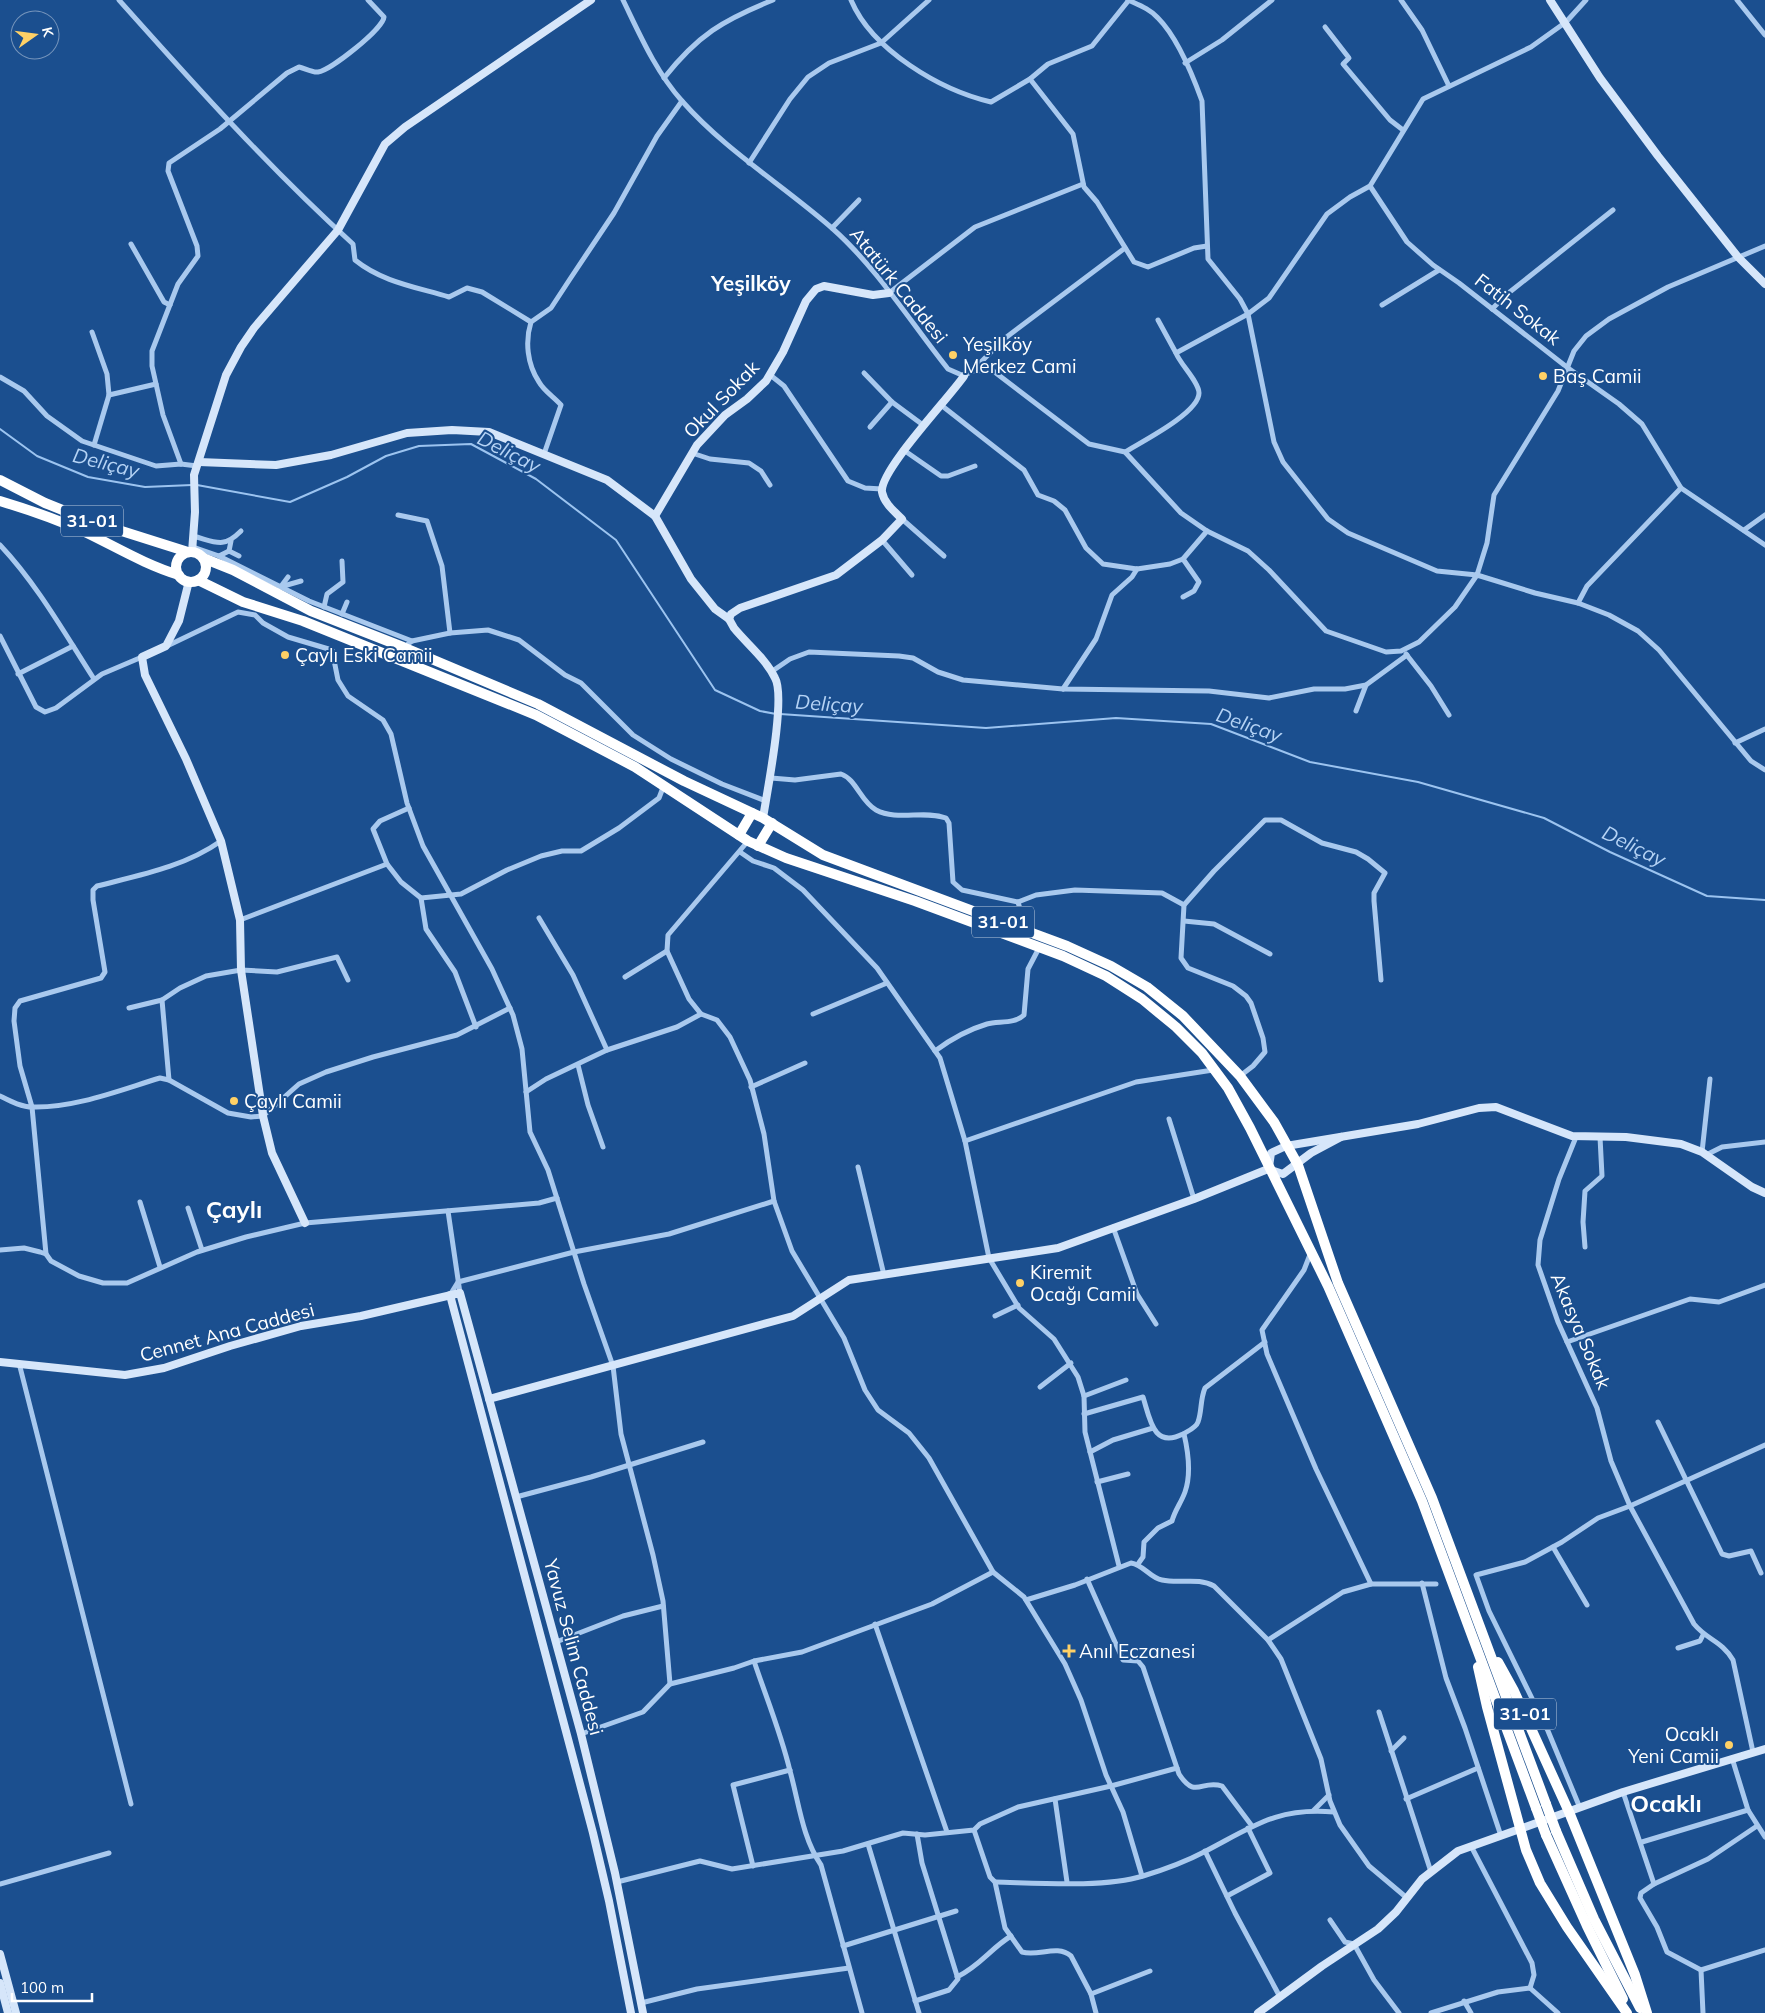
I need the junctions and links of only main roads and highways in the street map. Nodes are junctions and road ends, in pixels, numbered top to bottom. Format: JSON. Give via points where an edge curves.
{"nodes":[{"id":1,"x":0,"y":480,"type":"edge"},
{"id":2,"x":0,"y":501,"type":"edge"},
{"id":3,"x":191,"y":550,"type":"junction"},
{"id":4,"x":203,"y":558,"type":"junction"},
{"id":5,"x":179,"y":575,"type":"junction"},
{"id":6,"x":194,"y":581,"type":"junction"},
{"id":7,"x":752,"y":813,"type":"junction"},
{"id":8,"x":767,"y":820,"type":"junction"},
{"id":9,"x":739,"y":835,"type":"junction"},
{"id":10,"x":753,"y":844,"type":"junction"},
{"id":11,"x":1472,"y":1620,"type":"junction"},
{"id":12,"x":1629,"y":2013,"type":"edge"},
{"id":13,"x":1643,"y":2013,"type":"edge"},
{"id":14,"x":1647,"y":2013,"type":"edge"}],
"edges":[{"from":1,"to":3,"type":"highway","number":"31-01","via":[[90,521]]},
{"from":2,"to":5,"type":"highway","number":"31-01","via":[[36,512],[136,559]]},
{"from":3,"to":4,"type":"highway"},
{"from":3,"to":5,"type":"highway","via":[[178,559]]},
{"from":4,"to":6,"type":"highway","via":[[205,570]]},
{"from":4,"to":7,"type":"highway","number":"31-01","via":[[311,611],[408,644],[538,704]]},
{"from":5,"to":6,"type":"highway"},
{"from":6,"to":9,"type":"highway","number":"31-01","via":[[243,602],[303,621],[536,716],[584,739],[664,785]]},
{"from":7,"to":8,"type":"highway","number":"31-01"},
{"from":7,"to":9,"type":"highway"},
{"from":8,"to":10,"type":"highway"},
{"from":8,"to":11,"type":"highway","number":"31-01","via":[[823,855],[1067,946],[1111,966],[1147,987],[1183,1016],[1240,1076],[1274,1122],[1298,1165],[1338,1283],[1432,1498]]},
{"from":9,"to":10,"type":"highway","number":"31-01"},
{"from":10,"to":11,"type":"highway","number":"31-01","via":[[817,870],[915,901],[1040,947],[1106,976],[1142,999],[1176,1027],[1216,1070],[1250,1128],[1312,1252]]},
{"from":11,"to":12,"type":"highway","bridge":true,"via":[[1546,1835]]},
{"from":11,"to":12,"type":"highway","number":"31-01","via":[[1487,1707],[1520,1829],[1540,1883],[1567,1927]]},
{"from":11,"to":13,"type":"highway","bridge":true,"via":[[1594,1919]]},
{"from":11,"to":14,"type":"highway","number":"31-01","via":[[1514,1691],[1569,1812],[1635,1975]]}]}
